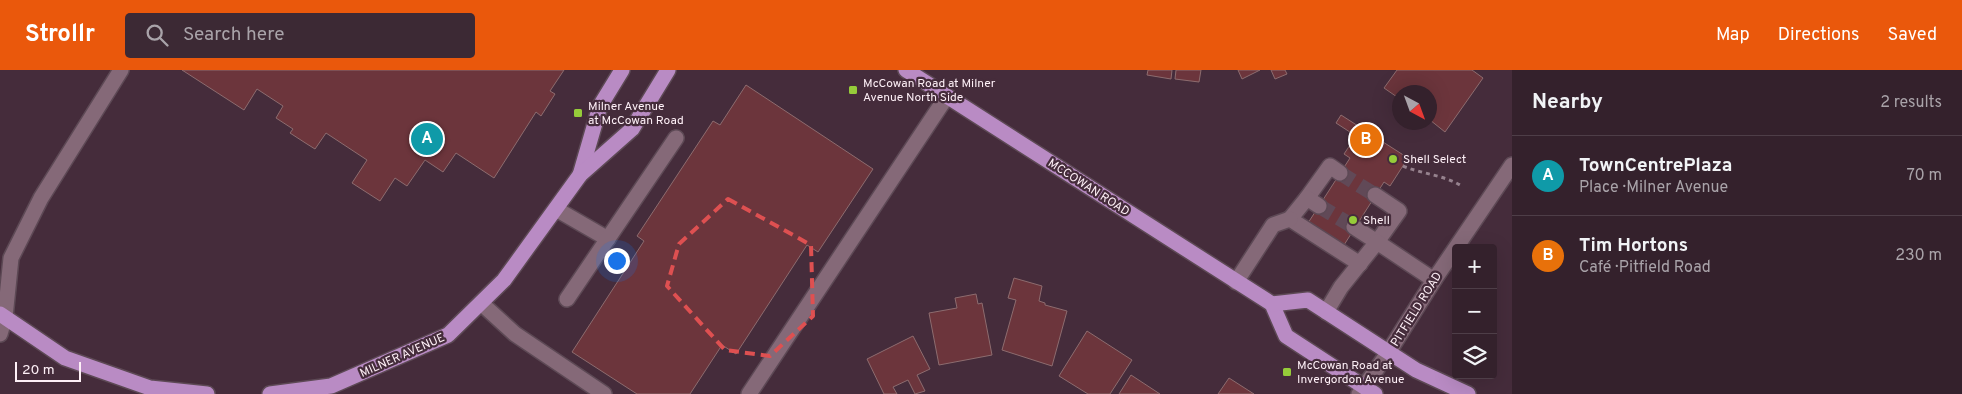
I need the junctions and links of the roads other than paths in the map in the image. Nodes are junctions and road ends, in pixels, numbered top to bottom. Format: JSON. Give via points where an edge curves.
{"nodes":[{"id":1,"x":121,"y":70,"type":"edge"},
{"id":2,"x":622,"y":70,"type":"edge"},
{"id":3,"x":668,"y":70,"type":"edge"},
{"id":4,"x":906,"y":70,"type":"edge"},
{"id":5,"x":947,"y":96,"type":"junction"},
{"id":6,"x":676,"y":138,"type":"dead end"},
{"id":7,"x":1512,"y":165,"type":"edge"},
{"id":8,"x":1340,"y":173,"type":"dead end"},
{"id":9,"x":580,"y":174,"type":"junction"},
{"id":10,"x":1376,"y":195,"type":"tunnel mouth"},
{"id":11,"x":556,"y":209,"type":"junction"},
{"id":12,"x":1290,"y":219,"type":"junction"},
{"id":13,"x":1354,"y":227,"type":"tunnel mouth"},
{"id":14,"x":608,"y":239,"type":"junction"},
{"id":15,"x":1376,"y":242,"type":"junction"},
{"id":16,"x":1360,"y":264,"type":"junction"},
{"id":17,"x":1434,"y":280,"type":"junction"},
{"id":18,"x":1236,"y":282,"type":"junction"},
{"id":19,"x":568,"y":299,"type":"dead end"},
{"id":20,"x":481,"y":303,"type":"junction"},
{"id":21,"x":1272,"y":304,"type":"junction"},
{"id":22,"x":1326,"y":312,"type":"junction"},
{"id":23,"x":2,"y":315,"type":"edge"},
{"id":24,"x":0,"y":334,"type":"edge"},
{"id":25,"x":1388,"y":353,"type":"junction"},
{"id":26,"x":1366,"y":392,"type":"edge"},
{"id":27,"x":207,"y":394,"type":"edge"},
{"id":28,"x":270,"y":394,"type":"edge"},
{"id":29,"x":604,"y":394,"type":"edge"},
{"id":30,"x":749,"y":394,"type":"edge"},
{"id":31,"x":1468,"y":394,"type":"edge"}],
"edges":[{"from":1,"to":23,"type":"street","via":[[41,198],[11,258]]},
{"from":2,"to":9,"type":"main road","name":"MILNER AVENUE","via":[[600,106]]},
{"from":3,"to":9,"type":"main road","name":"MILNER AVENUE","via":[[632,129]]},
{"from":4,"to":5,"type":"main road","name":"MCCOWAN ROAD"},
{"from":5,"to":18,"type":"main road","name":"MCCOWAN ROAD"},
{"from":5,"to":30,"type":"street"},
{"from":6,"to":14,"type":"street"},
{"from":7,"to":17,"type":"street","name":"PITFIELD ROAD"},
{"from":8,"to":12,"type":"street","via":[[1330,166],[1313,202]]},
{"from":9,"to":11,"type":"main road","name":"MILNER AVENUE"},
{"from":10,"to":15,"type":"street","via":[[1399,211]]},
{"from":11,"to":14,"type":"street"},
{"from":11,"to":20,"type":"main road","name":"MILNER AVENUE","via":[[504,280]]},
{"from":12,"to":16,"type":"street"},
{"from":12,"to":18,"type":"street","via":[[1273,226]]},
{"from":13,"to":15,"type":"street"},
{"from":14,"to":19,"type":"street"},
{"from":15,"to":16,"type":"street"},
{"from":15,"to":17,"type":"street"},
{"from":16,"to":22,"type":"street"},
{"from":17,"to":25,"type":"street","name":"PITFIELD ROAD"},
{"from":18,"to":21,"type":"main road","name":"MCCOWAN ROAD"},
{"from":20,"to":28,"type":"main road","name":"MILNER AVENUE","via":[[448,336],[330,386]]},
{"from":20,"to":29,"type":"street","via":[[515,334]]},
{"from":21,"to":22,"type":"main road","via":[[1308,300]]},
{"from":21,"to":26,"type":"main road","via":[[1286,336]]},
{"from":22,"to":25,"type":"main road"},
{"from":23,"to":24,"type":"street"},
{"from":23,"to":27,"type":"main road","via":[[65,358],[150,388]]},
{"from":25,"to":26,"type":"street","name":"PITFIELD ROAD"},
{"from":25,"to":31,"type":"main road"}]}
